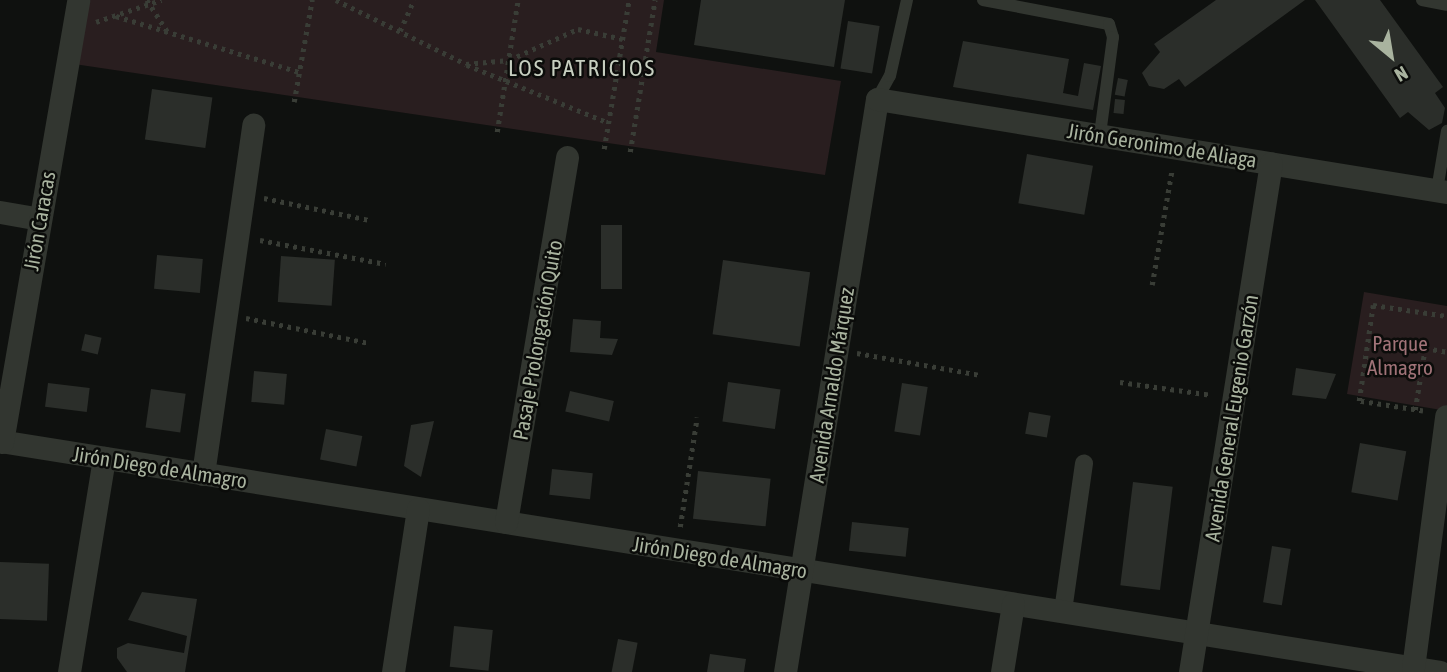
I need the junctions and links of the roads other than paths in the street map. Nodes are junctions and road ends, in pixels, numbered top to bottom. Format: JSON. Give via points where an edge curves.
{"nodes":[{"id":1,"x":78,"y":0,"type":"edge"},
{"id":2,"x":907,"y":0,"type":"edge"},
{"id":3,"x":983,"y":0,"type":"edge"},
{"id":4,"x":1422,"y":0,"type":"edge"},
{"id":5,"x":1447,"y":5,"type":"edge"},
{"id":6,"x":877,"y":99,"type":"junction"},
{"id":7,"x":253,"y":125,"type":"dead end"},
{"id":8,"x":1447,"y":131,"type":"edge"},
{"id":9,"x":1100,"y":135,"type":"junction"},
{"id":10,"x":567,"y":157,"type":"dead end"},
{"id":11,"x":1271,"y":163,"type":"junction"},
{"id":12,"x":1442,"y":191,"type":"edge"},
{"id":13,"x":0,"y":212,"type":"edge"},
{"id":14,"x":39,"y":219,"type":"junction"},
{"id":15,"x":1446,"y":416,"type":"edge"},
{"id":16,"x":1,"y":442,"type":"edge"},
{"id":17,"x":104,"y":458,"type":"junction"},
{"id":18,"x":1084,"y":463,"type":"dead end"},
{"id":19,"x":203,"y":474,"type":"junction"},
{"id":20,"x":418,"y":509,"type":"junction"},
{"id":21,"x":506,"y":522,"type":"junction"},
{"id":22,"x":801,"y":570,"type":"junction"},
{"id":23,"x":1013,"y":604,"type":"junction"},
{"id":24,"x":1063,"y":611,"type":"junction"},
{"id":25,"x":1197,"y":633,"type":"junction"},
{"id":26,"x":1331,"y":663,"type":"edge"},
{"id":27,"x":1413,"y":668,"type":"junction"},
{"id":28,"x":69,"y":672,"type":"edge"},
{"id":29,"x":393,"y":672,"type":"edge"},
{"id":30,"x":785,"y":672,"type":"edge"},
{"id":31,"x":1002,"y":672,"type":"edge"},
{"id":32,"x":1191,"y":672,"type":"edge"},
{"id":33,"x":1440,"y":672,"type":"edge"}],
"edges":[{"from":1,"to":14,"type":"street","name":"Jirón Caracas"},
{"from":2,"to":6,"type":"lane","via":[[890,76]]},
{"from":3,"to":9,"type":"lane","via":[[1109,24],[1113,37]]},
{"from":4,"to":5,"type":"lane"},
{"from":6,"to":9,"type":"street","name":"Jirón Geronimo de Aliaga"},
{"from":6,"to":22,"type":"street","name":"Avenida Arnaldo Márquez"},
{"from":7,"to":19,"type":"street"},
{"from":8,"to":12,"type":"lane"},
{"from":9,"to":11,"type":"street","name":"Jirón Geronimo de Aliaga"},
{"from":10,"to":21,"type":"street","name":"Pasaje Prolongación Quito"},
{"from":11,"to":12,"type":"street","name":"Jirón Geronimo de Aliaga"},
{"from":11,"to":25,"type":"street","name":"Avenida General Eugenio Garzón"},
{"from":13,"to":14,"type":"street"},
{"from":14,"to":16,"type":"street","name":"Jirón Caracas"},
{"from":15,"to":27,"type":"street"},
{"from":16,"to":17,"type":"street","name":"Jirón Diego de Almagro"},
{"from":17,"to":19,"type":"street","name":"Jirón Diego de Almagro"},
{"from":17,"to":28,"type":"street"},
{"from":18,"to":24,"type":"street"},
{"from":19,"to":20,"type":"street","name":"Jirón Diego de Almagro"},
{"from":20,"to":21,"type":"street","name":"Jirón Diego de Almagro"},
{"from":20,"to":29,"type":"street"},
{"from":21,"to":22,"type":"street","name":"Jirón Diego de Almagro"},
{"from":22,"to":23,"type":"street","name":"Jirón Diego de Almagro"},
{"from":22,"to":30,"type":"street","name":"Avenida Arnaldo Márquez"},
{"from":23,"to":24,"type":"street","name":"Jirón Diego de Almagro"},
{"from":23,"to":31,"type":"street"},
{"from":24,"to":25,"type":"street","name":"Jirón Diego de Almagro"},
{"from":25,"to":26,"type":"street","name":"Jirón Diego de Almagro"},
{"from":25,"to":32,"type":"street","name":"Avenida General Eugenio Garzón"},
{"from":26,"to":27,"type":"street","name":"Jirón Diego de Almagro"},
{"from":27,"to":33,"type":"street","name":"Jirón Diego de Almagro"}]}
